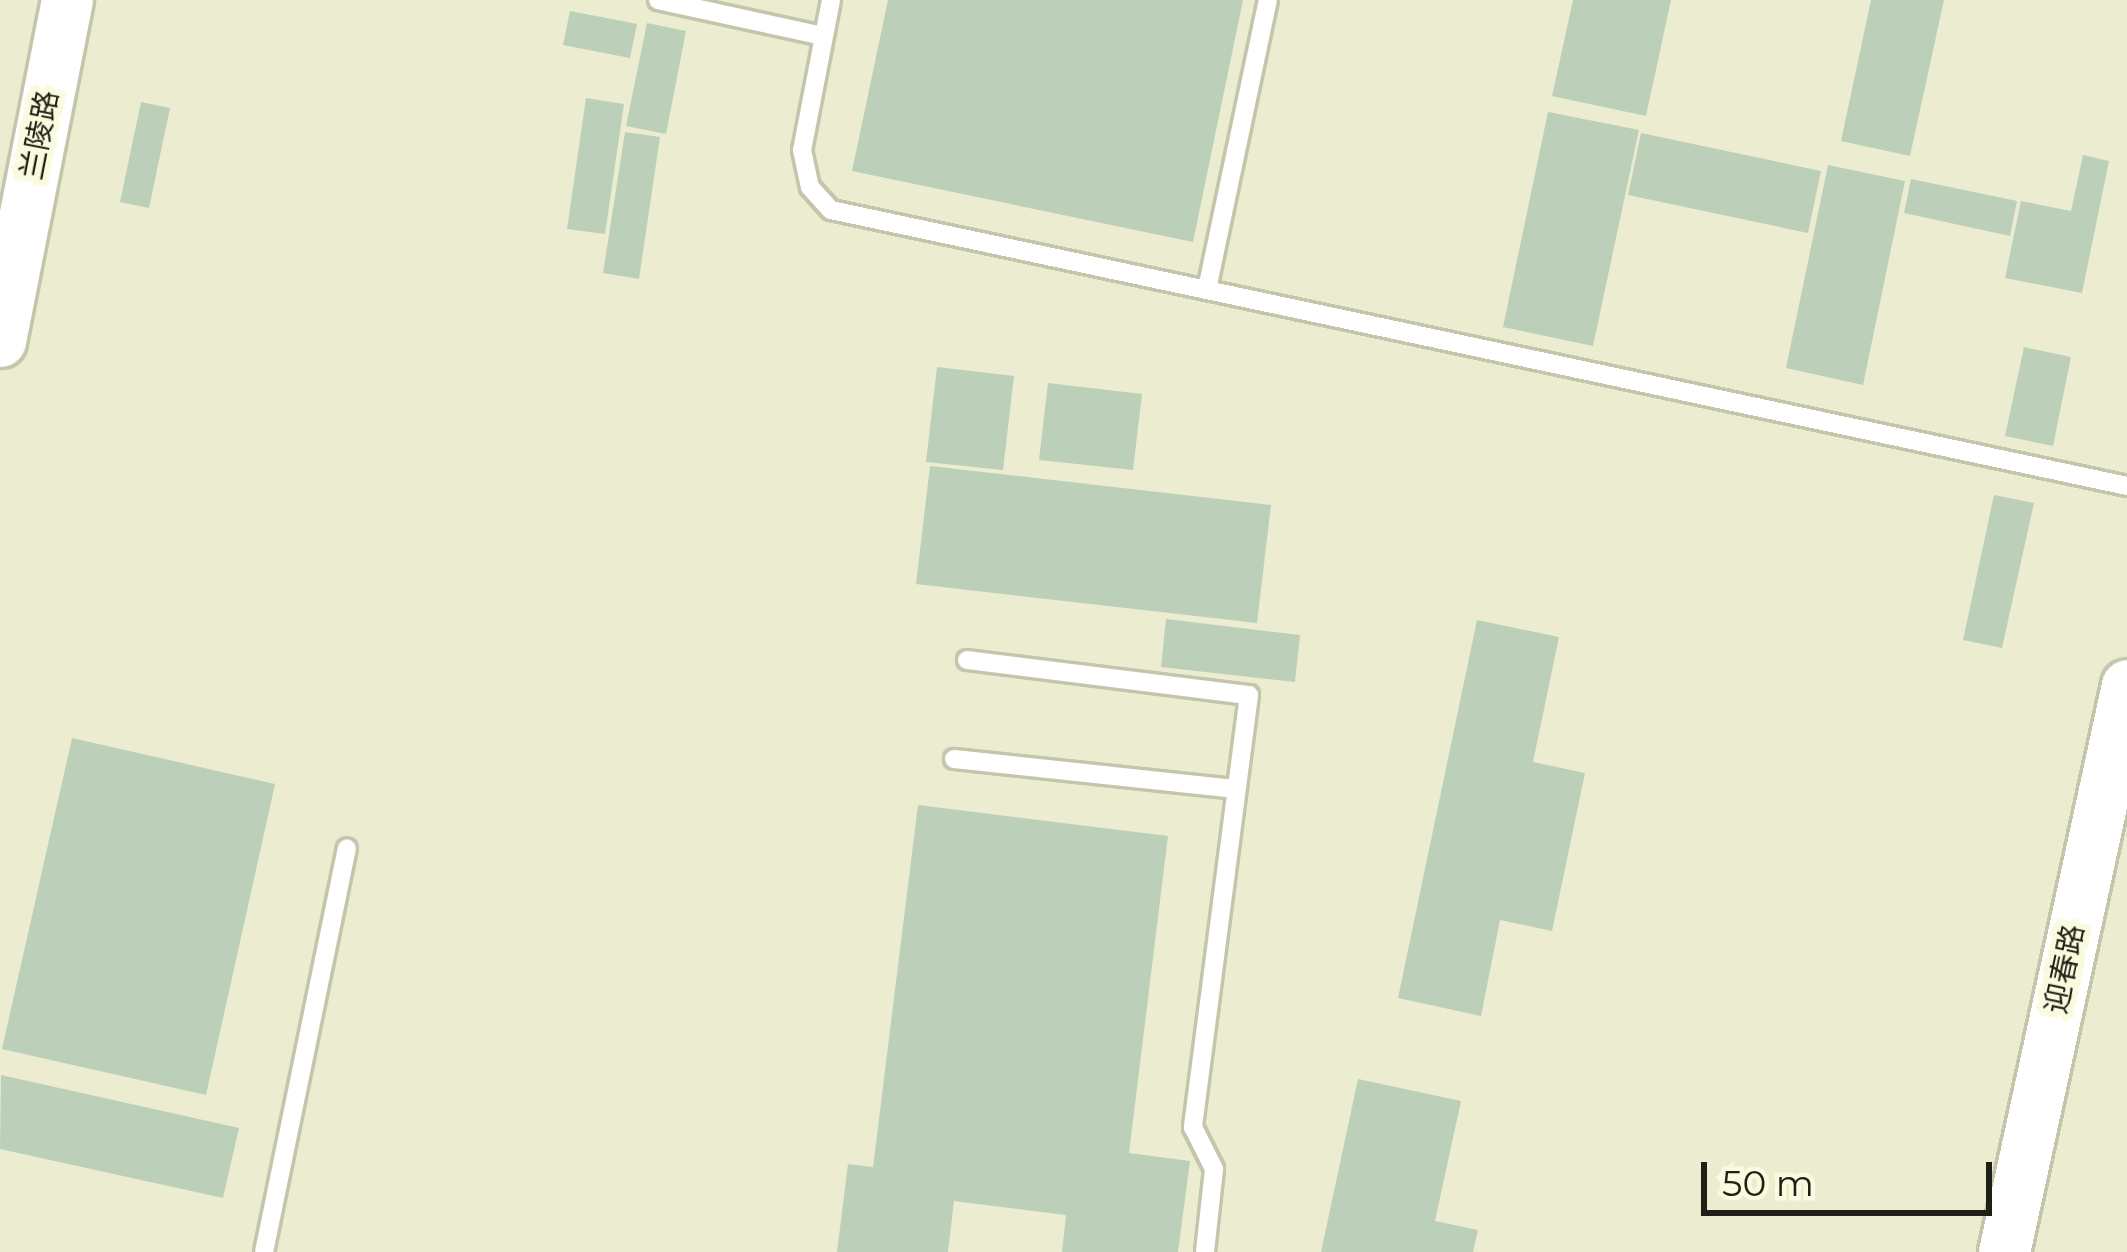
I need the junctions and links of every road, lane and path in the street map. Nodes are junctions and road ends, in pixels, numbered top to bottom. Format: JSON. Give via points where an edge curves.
{"nodes":[{"id":1,"x":67,"y":0,"type":"edge"},
{"id":2,"x":658,"y":0,"type":"edge"},
{"id":3,"x":831,"y":0,"type":"edge"},
{"id":4,"x":1268,"y":0,"type":"edge"},
{"id":5,"x":823,"y":36,"type":"junction"},
{"id":6,"x":7,"y":269,"type":"edge"},
{"id":7,"x":1207,"y":290,"type":"junction"},
{"id":8,"x":0,"y":341,"type":"edge"},
{"id":9,"x":2127,"y":486,"type":"edge"},
{"id":10,"x":967,"y":660,"type":"dead end"},
{"id":11,"x":2127,"y":685,"type":"edge"},
{"id":12,"x":954,"y":759,"type":"dead end"},
{"id":13,"x":1234,"y":789,"type":"junction"},
{"id":14,"x":347,"y":848,"type":"dead end"},
{"id":15,"x":264,"y":1252,"type":"edge"},
{"id":16,"x":1205,"y":1252,"type":"edge"},
{"id":17,"x":2004,"y":1252,"type":"edge"}],
"edges":[{"from":1,"to":6,"type":"street","name":"兰陵路"},
{"from":2,"to":5,"type":"lane"},
{"from":3,"to":5,"type":"lane"},
{"from":4,"to":7,"type":"lane"},
{"from":5,"to":7,"type":"lane","via":[[802,150],[810,187],[831,210]]},
{"from":6,"to":8,"type":"street","name":"兰陵路"},
{"from":7,"to":9,"type":"lane"},
{"from":10,"to":13,"type":"lane","via":[[1249,695]]},
{"from":11,"to":17,"type":"street","name":"迎春路"},
{"from":12,"to":13,"type":"lane"},
{"from":13,"to":16,"type":"lane","via":[[1193,1127],[1214,1169]]},
{"from":14,"to":15,"type":"lane"}]}
